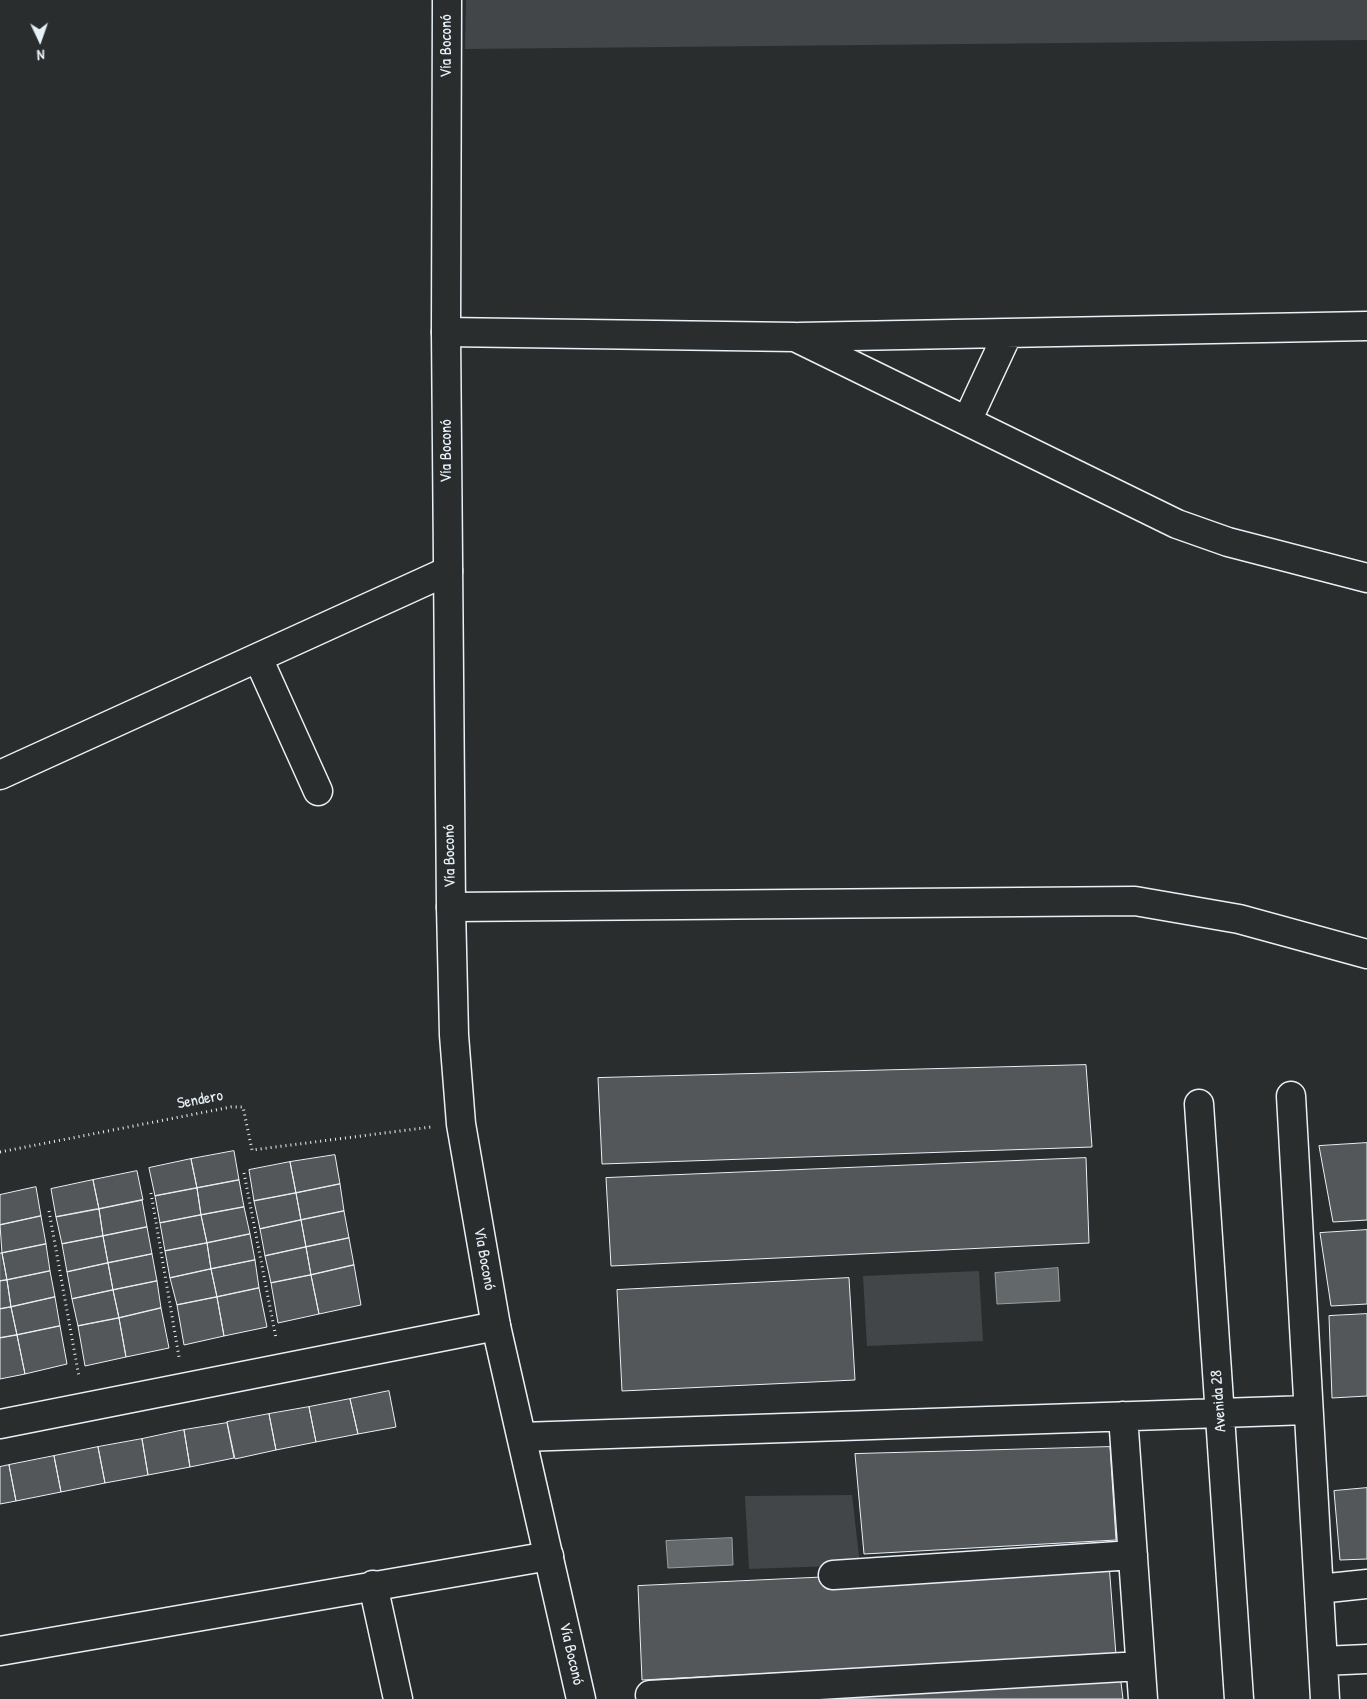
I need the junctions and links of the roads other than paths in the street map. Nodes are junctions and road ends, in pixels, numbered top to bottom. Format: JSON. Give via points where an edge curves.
{"nodes":[{"id":1,"x":447,"y":0,"type":"edge"},
{"id":2,"x":1367,"y":326,"type":"edge"},
{"id":3,"x":446,"y":332,"type":"junction"},
{"id":4,"x":1008,"y":333,"type":"junction"},
{"id":5,"x":796,"y":337,"type":"junction"},
{"id":6,"x":967,"y":421,"type":"junction"},
{"id":7,"x":448,"y":571,"type":"junction"},
{"id":8,"x":1367,"y":578,"type":"edge"},
{"id":9,"x":258,"y":658,"type":"junction"},
{"id":10,"x":0,"y":775,"type":"edge"},
{"id":11,"x":318,"y":791,"type":"dead end"},
{"id":12,"x":451,"y":907,"type":"junction"},
{"id":13,"x":1367,"y":954,"type":"edge"},
{"id":14,"x":1291,"y":1096,"type":"dead end"},
{"id":15,"x":1199,"y":1104,"type":"dead end"},
{"id":16,"x":496,"y":1326,"type":"junction"},
{"id":17,"x":1308,"y":1410,"type":"junction"},
{"id":18,"x":1220,"y":1413,"type":"junction"},
{"id":19,"x":1124,"y":1416,"type":"junction"},
{"id":20,"x":0,"y":1424,"type":"edge"},
{"id":21,"x":522,"y":1437,"type":"junction"},
{"id":22,"x":1133,"y":1555,"type":"junction"},
{"id":23,"x":549,"y":1556,"type":"junction"},
{"id":24,"x":833,"y":1575,"type":"dead end"},
{"id":25,"x":1367,"y":1584,"type":"edge"},
{"id":26,"x":373,"y":1585,"type":"junction"},
{"id":27,"x":1319,"y":1589,"type":"junction"},
{"id":28,"x":0,"y":1651,"type":"edge"},
{"id":29,"x":1367,"y":1659,"type":"edge"},
{"id":30,"x":1323,"y":1661,"type":"junction"},
{"id":31,"x":1140,"y":1666,"type":"junction"},
{"id":32,"x":650,"y":1696,"type":"dead end"},
{"id":33,"x":398,"y":1699,"type":"edge"},
{"id":34,"x":582,"y":1699,"type":"edge"},
{"id":35,"x":1142,"y":1699,"type":"edge"},
{"id":36,"x":1239,"y":1699,"type":"edge"},
{"id":37,"x":1325,"y":1699,"type":"edge"}],
"edges":[{"from":1,"to":3,"type":"street","name":"Vía Boconó"},
{"from":2,"to":4,"type":"street"},
{"from":3,"to":5,"type":"street"},
{"from":3,"to":7,"type":"street","name":"Vía Boconó"},
{"from":4,"to":5,"type":"street"},
{"from":4,"to":6,"type":"street"},
{"from":5,"to":6,"type":"street"},
{"from":6,"to":8,"type":"street","via":[[1177,524],[1228,542]]},
{"from":7,"to":9,"type":"street"},
{"from":7,"to":12,"type":"street","name":"Vía Boconó"},
{"from":9,"to":10,"type":"street"},
{"from":9,"to":11,"type":"street"},
{"from":12,"to":13,"type":"street","via":[[1135,901],[1238,919]]},
{"from":12,"to":16,"type":"street","name":"Vía Boconó","via":[[454,1035],[461,1124]]},
{"from":14,"to":17,"type":"street"},
{"from":15,"to":18,"type":"street","name":"Avenida 28"},
{"from":16,"to":20,"type":"street"},
{"from":16,"to":21,"type":"street","name":"Vía Boconó"},
{"from":17,"to":18,"type":"street"},
{"from":17,"to":27,"type":"street"},
{"from":18,"to":19,"type":"street"},
{"from":18,"to":36,"type":"street","name":"Avenida 28"},
{"from":19,"to":21,"type":"street"},
{"from":19,"to":22,"type":"street"},
{"from":21,"to":23,"type":"street","name":"Vía Boconó"},
{"from":22,"to":24,"type":"street"},
{"from":22,"to":31,"type":"street"},
{"from":23,"to":26,"type":"street"},
{"from":23,"to":34,"type":"street","name":"Vía Boconó"},
{"from":25,"to":27,"type":"street"},
{"from":26,"to":28,"type":"street"},
{"from":26,"to":33,"type":"street"},
{"from":27,"to":30,"type":"street"},
{"from":29,"to":30,"type":"street"},
{"from":30,"to":37,"type":"street"},
{"from":31,"to":32,"type":"street"},
{"from":31,"to":35,"type":"street"}]}
